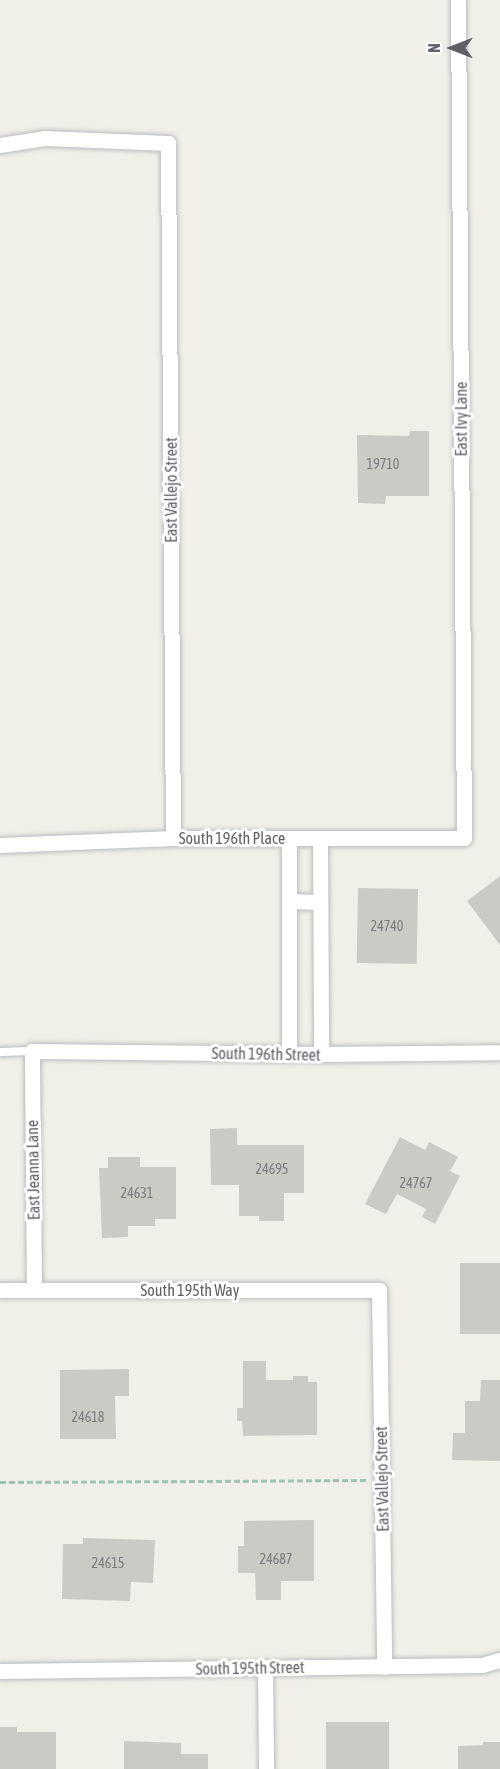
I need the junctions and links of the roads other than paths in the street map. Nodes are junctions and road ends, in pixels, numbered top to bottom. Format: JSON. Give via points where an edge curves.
{"nodes":[{"id":1,"x":458,"y":0,"type":"edge"},
{"id":2,"x":0,"y":145,"type":"edge"},
{"id":3,"x":173,"y":837,"type":"junction"},
{"id":4,"x":289,"y":837,"type":"junction"},
{"id":5,"x":320,"y":837,"type":"junction"},
{"id":6,"x":464,"y":837,"type":"joint"},
{"id":7,"x":0,"y":845,"type":"edge"},
{"id":8,"x":289,"y":901,"type":"junction"},
{"id":9,"x":320,"y":902,"type":"junction"},
{"id":10,"x":32,"y":1051,"type":"junction"},
{"id":11,"x":0,"y":1052,"type":"edge"},
{"id":12,"x":500,"y":1052,"type":"edge"},
{"id":13,"x":289,"y":1054,"type":"junction"},
{"id":14,"x":321,"y":1054,"type":"junction"},
{"id":15,"x":0,"y":1290,"type":"edge"},
{"id":16,"x":34,"y":1290,"type":"junction"},
{"id":17,"x":379,"y":1290,"type":"joint"},
{"id":18,"x":500,"y":1660,"type":"edge"},
{"id":19,"x":265,"y":1667,"type":"junction"},
{"id":20,"x":384,"y":1667,"type":"junction"},
{"id":21,"x":0,"y":1671,"type":"edge"},
{"id":22,"x":266,"y":1769,"type":"edge"}],
"edges":[{"from":1,"to":6,"type":"street","name":"East Ivy Lane"},
{"from":2,"to":3,"type":"street","name":"East Vallejo Street","via":[[45,138],[168,143]]},
{"from":3,"to":4,"type":"street","name":"South 196th Place"},
{"from":3,"to":7,"type":"street","name":"South 196th Place"},
{"from":4,"to":5,"type":"street","name":"South 196th Place"},
{"from":4,"to":8,"type":"street"},
{"from":5,"to":6,"type":"street","name":"South 196th Place"},
{"from":5,"to":9,"type":"street"},
{"from":8,"to":9,"type":"street"},
{"from":8,"to":13,"type":"street"},
{"from":9,"to":14,"type":"street"},
{"from":10,"to":11,"type":"lane"},
{"from":10,"to":13,"type":"street","name":"South 196th Street"},
{"from":10,"to":16,"type":"street","name":"East Jeanna Lane"},
{"from":12,"to":14,"type":"street","name":"South 196th Street"},
{"from":13,"to":14,"type":"street","name":"South 196th Street"},
{"from":15,"to":16,"type":"street","name":"South 195th Way"},
{"from":16,"to":17,"type":"street","name":"South 195th Way"},
{"from":17,"to":20,"type":"street","name":"East Vallejo Street"},
{"from":18,"to":20,"type":"street","name":"South 195th Street","via":[[482,1665]]},
{"from":19,"to":20,"type":"street","name":"South 195th Street"},
{"from":19,"to":21,"type":"street","name":"South 195th Street"},
{"from":19,"to":22,"type":"street"}]}
